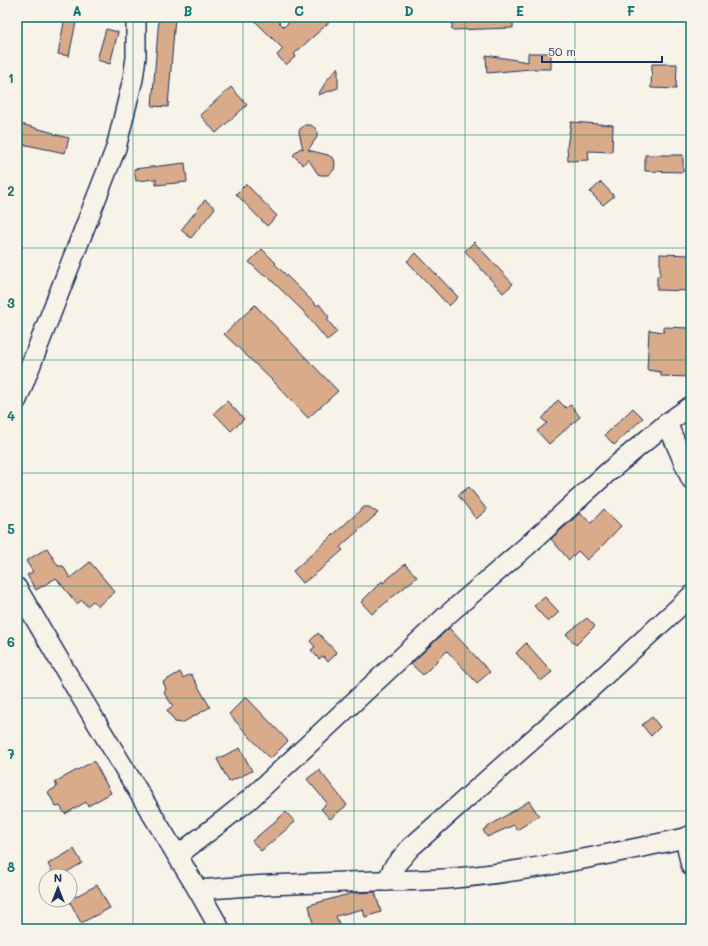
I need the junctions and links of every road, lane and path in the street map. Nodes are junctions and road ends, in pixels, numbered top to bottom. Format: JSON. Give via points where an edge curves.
{"nodes":[{"id":1,"x":136,"y":17,"type":"edge"},
{"id":2,"x":17,"y":400,"type":"edge"},
{"id":3,"x":691,"y":406,"type":"edge"},
{"id":4,"x":667,"y":423,"type":"junction"},
{"id":5,"x":691,"y":479,"type":"edge"},
{"id":6,"x":17,"y":588,"type":"edge"},
{"id":7,"x":691,"y":596,"type":"edge"},
{"id":8,"x":688,"y":836,"type":"edge"},
{"id":9,"x":178,"y":855,"type":"junction"},
{"id":10,"x":691,"y":866,"type":"edge"},
{"id":11,"x":387,"y":881,"type":"junction"},
{"id":12,"x":198,"y":890,"type":"junction"},
{"id":13,"x":220,"y":929,"type":"edge"}],
"edges":[{"from":1,"to":2,"type":"street","via":[[133,79],[116,148]]},
{"from":3,"to":4,"type":"street"},
{"from":4,"to":5,"type":"street"},
{"from":4,"to":9,"type":"street","via":[[446,616],[250,799]]},
{"from":6,"to":9,"type":"street","via":[[135,788]]},
{"from":7,"to":11,"type":"street","via":[[410,848],[393,868]]},
{"from":8,"to":10,"type":"street"},
{"from":8,"to":11,"type":"street","via":[[586,859],[522,870],[431,880]]},
{"from":9,"to":12,"type":"street"},
{"from":11,"to":12,"type":"street","via":[[298,883]]},
{"from":12,"to":13,"type":"street"}]}
